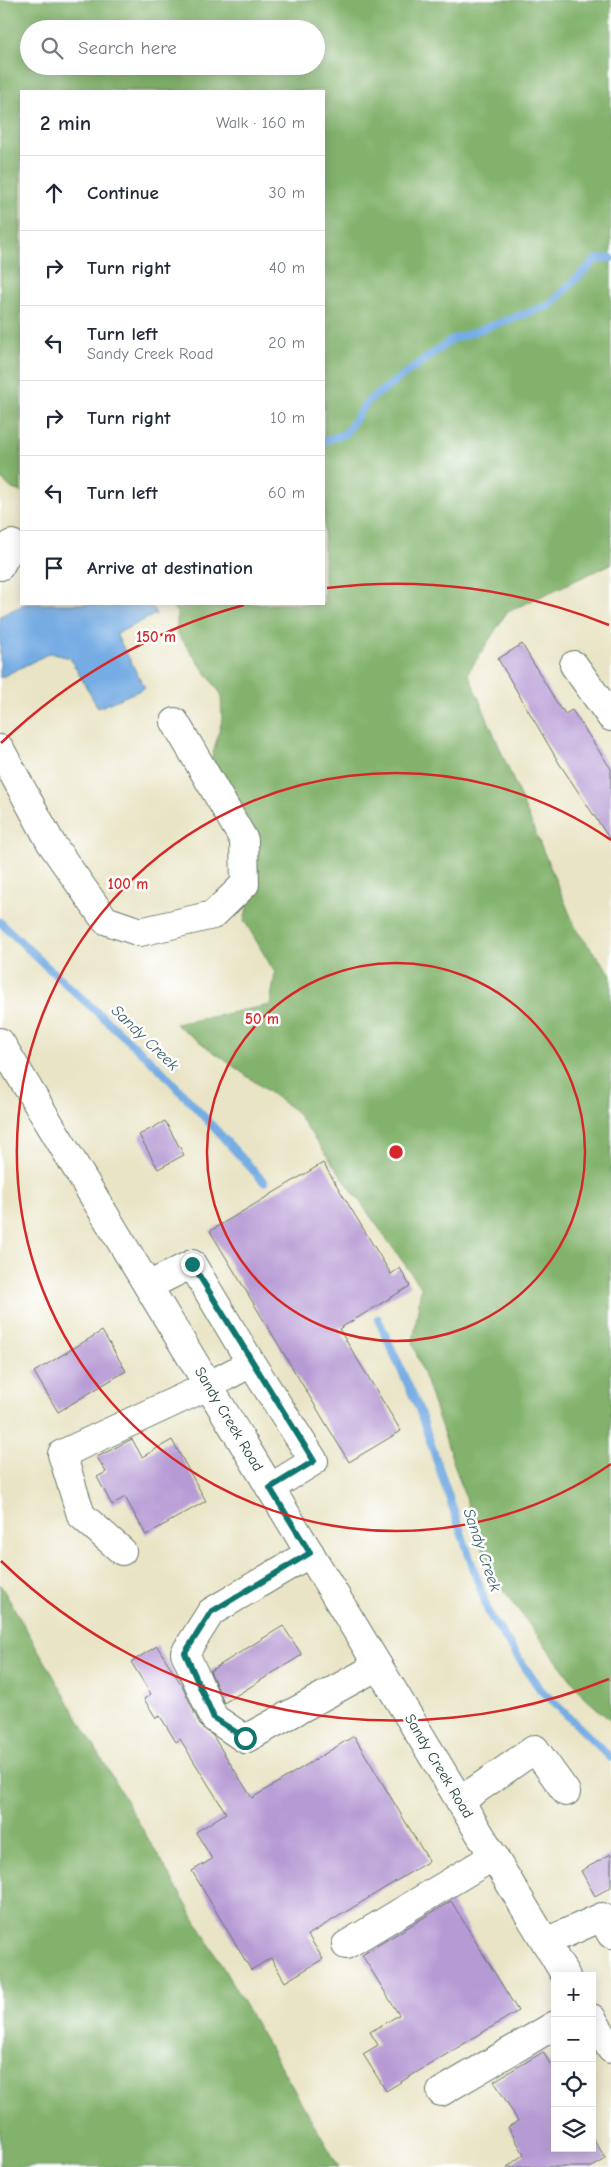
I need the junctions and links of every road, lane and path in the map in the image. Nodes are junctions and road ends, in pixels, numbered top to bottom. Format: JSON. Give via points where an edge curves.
{"nodes":[{"id":1,"x":574,"y":665,"type":"dead end"},
{"id":2,"x":611,"y":717,"type":"edge"},
{"id":3,"x":175,"y":722,"type":"dead end"},
{"id":4,"x":0,"y":749,"type":"edge"},
{"id":5,"x":0,"y":1042,"type":"edge"},
{"id":6,"x":148,"y":1286,"type":"junction"},
{"id":7,"x":252,"y":1363,"type":"junction"},
{"id":8,"x":208,"y":1386,"type":"junction"},
{"id":9,"x":270,"y":1488,"type":"junction"},
{"id":10,"x":122,"y":1551,"type":"dead end"},
{"id":11,"x":310,"y":1553,"type":"junction"},
{"id":12,"x":378,"y":1666,"type":"junction"},
{"id":13,"x":566,"y":1792,"type":"dead end"},
{"id":14,"x":460,"y":1801,"type":"junction"},
{"id":15,"x":494,"y":1856,"type":"junction"},
{"id":16,"x":611,"y":1934,"type":"edge"},
{"id":17,"x":546,"y":1942,"type":"junction"},
{"id":18,"x":346,"y":1945,"type":"dead end"},
{"id":19,"x":564,"y":1972,"type":"edge"},
{"id":20,"x":596,"y":2025,"type":"edge"},
{"id":21,"x":551,"y":2027,"type":"edge"},
{"id":22,"x":611,"y":2049,"type":"edge"},
{"id":23,"x":441,"y":2092,"type":"dead end"}],
"edges":[{"from":1,"to":2,"type":"main road"},
{"from":3,"to":4,"type":"main road","via":[[244,840],[245,884],[213,915],[140,932],[105,920],[51,843]]},
{"from":5,"to":6,"type":"main road","name":"Sandy Creek Road"},
{"from":6,"to":7,"type":"main road","via":[[192,1264]]},
{"from":6,"to":8,"type":"main road","name":"Sandy Creek Road"},
{"from":7,"to":8,"type":"main road"},
{"from":7,"to":9,"type":"main road","via":[[314,1461]]},
{"from":8,"to":9,"type":"main road","name":"Sandy Creek Road"},
{"from":8,"to":10,"type":"main road","via":[[62,1454],[81,1515]]},
{"from":9,"to":11,"type":"main road","name":"Sandy Creek Road"},
{"from":11,"to":12,"type":"main road","name":"Sandy Creek Road"},
{"from":11,"to":12,"type":"main road","via":[[211,1612],[185,1653],[214,1718],[245,1738]]},
{"from":12,"to":14,"type":"main road","name":"Sandy Creek Road"},
{"from":13,"to":14,"type":"main road","via":[[535,1749]]},
{"from":14,"to":15,"type":"main road","name":"Sandy Creek Road"},
{"from":15,"to":17,"type":"main road","name":"Sandy Creek Road"},
{"from":15,"to":18,"type":"main road"},
{"from":16,"to":17,"type":"main road","via":[[602,1917]]},
{"from":17,"to":19,"type":"main road","name":"Sandy Creek Road"},
{"from":20,"to":22,"type":"main road"},
{"from":21,"to":23,"type":"main road"}]}
